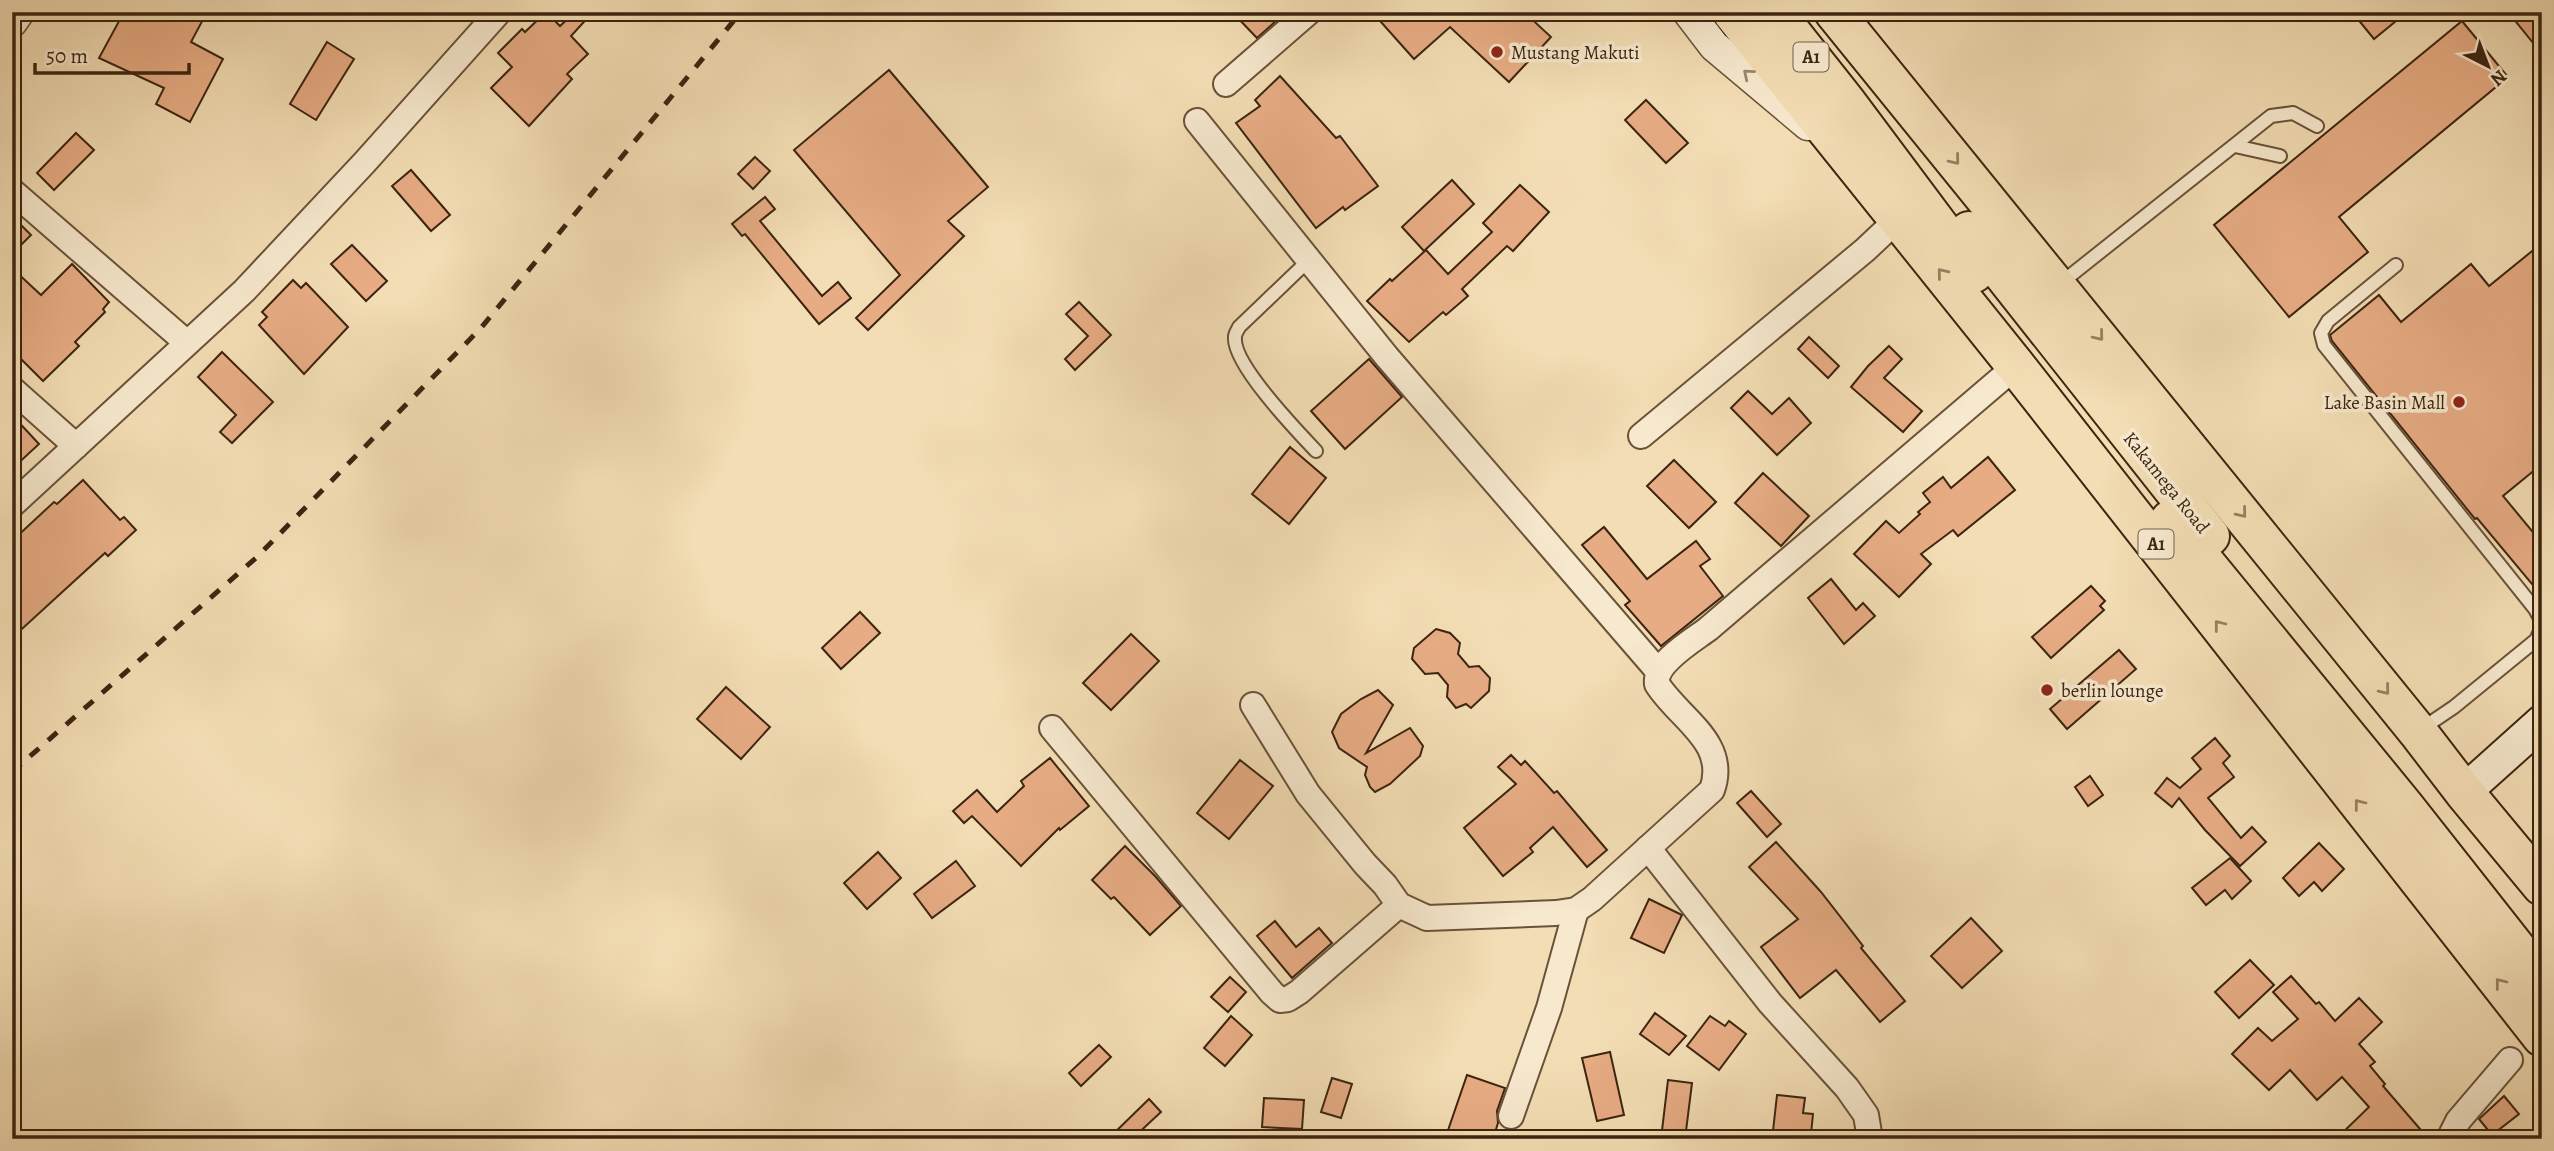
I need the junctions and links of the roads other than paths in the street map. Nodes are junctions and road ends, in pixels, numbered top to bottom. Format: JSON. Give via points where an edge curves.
{"nodes":[{"id":1,"x":19,"y":12,"type":"edge"},
{"id":2,"x":499,"y":12,"type":"edge"},
{"id":3,"x":1309,"y":12,"type":"edge"},
{"id":4,"x":1688,"y":12,"type":"edge"},
{"id":5,"x":1732,"y":12,"type":"edge"},
{"id":6,"x":1775,"y":12,"type":"edge"},
{"id":7,"x":1797,"y":12,"type":"edge"},
{"id":8,"x":1834,"y":12,"type":"edge"},
{"id":9,"x":1859,"y":12,"type":"edge"},
{"id":10,"x":12,"y":22,"type":"edge"},
{"id":11,"x":1226,"y":85,"type":"dead end"},
{"id":12,"x":1918,"y":114,"type":"junction"},
{"id":13,"x":1196,"y":121,"type":"dead end"},
{"id":14,"x":2318,"y":126,"type":"dead end"},
{"id":15,"x":2235,"y":146,"type":"junction"},
{"id":16,"x":2280,"y":156,"type":"dead end"},
{"id":17,"x":1856,"y":166,"type":"junction"},
{"id":18,"x":12,"y":191,"type":"edge"},
{"id":19,"x":1898,"y":219,"type":"junction"},
{"id":20,"x":1309,"y":260,"type":"junction"},
{"id":21,"x":2396,"y":265,"type":"dead end"},
{"id":22,"x":2058,"y":286,"type":"junction"},
{"id":23,"x":186,"y":342,"type":"junction"},
{"id":24,"x":2017,"y":366,"type":"junction"},
{"id":25,"x":12,"y":389,"type":"edge"},
{"id":26,"x":1641,"y":436,"type":"dead end"},
{"id":27,"x":76,"y":446,"type":"junction"},
{"id":28,"x":1316,"y":451,"type":"dead end"},
{"id":29,"x":12,"y":505,"type":"edge"},
{"id":30,"x":2542,"y":622,"type":"edge"},
{"id":31,"x":2542,"y":628,"type":"edge"},
{"id":32,"x":1658,"y":671,"type":"junction"},
{"id":33,"x":1253,"y":705,"type":"dead end"},
{"id":34,"x":2542,"y":722,"type":"edge"},
{"id":35,"x":1052,"y":728,"type":"dead end"},
{"id":36,"x":2418,"y":732,"type":"junction"},
{"id":37,"x":2464,"y":792,"type":"junction"},
{"id":38,"x":1648,"y":848,"type":"junction"},
{"id":39,"x":2542,"y":886,"type":"edge"},
{"id":40,"x":1399,"y":905,"type":"junction"},
{"id":41,"x":1576,"y":910,"type":"junction"},
{"id":42,"x":2542,"y":948,"type":"edge"},
{"id":43,"x":2542,"y":981,"type":"edge"},
{"id":44,"x":2542,"y":1037,"type":"edge"},
{"id":45,"x":2510,"y":1060,"type":"dead end"},
{"id":46,"x":1511,"y":1116,"type":"dead end"},
{"id":47,"x":1868,"y":1139,"type":"edge"},
{"id":48,"x":2449,"y":1139,"type":"edge"}],
"edges":[{"from":1,"to":10,"type":"street"},
{"from":2,"to":23,"type":"street","via":[[244,290]]},
{"from":3,"to":11,"type":"street"},
{"from":17,"to":4,"type":"street","one_way":true,"via":[[1714,46]]},
{"from":5,"to":17,"type":"highway","number":"A1"},
{"from":6,"to":43,"type":"highway","name":"Kakamega Road","number":"A1","via":[[2037,357]]},
{"from":7,"to":42,"type":"highway","name":"Kakamega Road","number":"A1"},
{"from":8,"to":12,"type":"highway","number":"A1"},
{"from":9,"to":12,"type":"street"},
{"from":12,"to":22,"type":"highway","number":"A1","one_way":true},
{"from":13,"to":20,"type":"street"},
{"from":14,"to":15,"type":"lane","via":[[2293,113],[2271,116]]},
{"from":15,"to":16,"type":"lane"},
{"from":15,"to":22,"type":"lane"},
{"from":17,"to":19,"type":"highway","number":"A1"},
{"from":18,"to":23,"type":"street"},
{"from":24,"to":19,"type":"highway","number":"A1","one_way":true},
{"from":19,"to":26,"type":"street"},
{"from":20,"to":28,"type":"lane","via":[[1239,327],[1234,338],[1262,390]]},
{"from":20,"to":32,"type":"street"},
{"from":21,"to":30,"type":"lane","via":[[2328,321],[2321,333],[2324,345]]},
{"from":22,"to":36,"type":"highway","number":"A1","one_way":true},
{"from":23,"to":27,"type":"street"},
{"from":24,"to":32,"type":"street"},
{"from":44,"to":24,"type":"highway","number":"A1","one_way":true},
{"from":25,"to":27,"type":"street"},
{"from":27,"to":29,"type":"street"},
{"from":31,"to":36,"type":"lane","via":[[2536,640]]},
{"from":32,"to":38,"type":"street","via":[[1661,690],[1712,750],[1717,777],[1712,790]]},
{"from":33,"to":40,"type":"street","via":[[1308,794]]},
{"from":34,"to":37,"type":"main road"},
{"from":35,"to":40,"type":"street","via":[[1280,1000],[1299,992]]},
{"from":36,"to":37,"type":"highway","number":"A1"},
{"from":37,"to":39,"type":"highway","number":"A1"},
{"from":38,"to":41,"type":"street"},
{"from":38,"to":47,"type":"street","via":[[1770,1003],[1847,1088],[1866,1115]]},
{"from":40,"to":41,"type":"street","via":[[1427,918]]},
{"from":41,"to":46,"type":"street","via":[[1549,1008]]},
{"from":45,"to":48,"type":"street","via":[[2458,1121]]}]}
